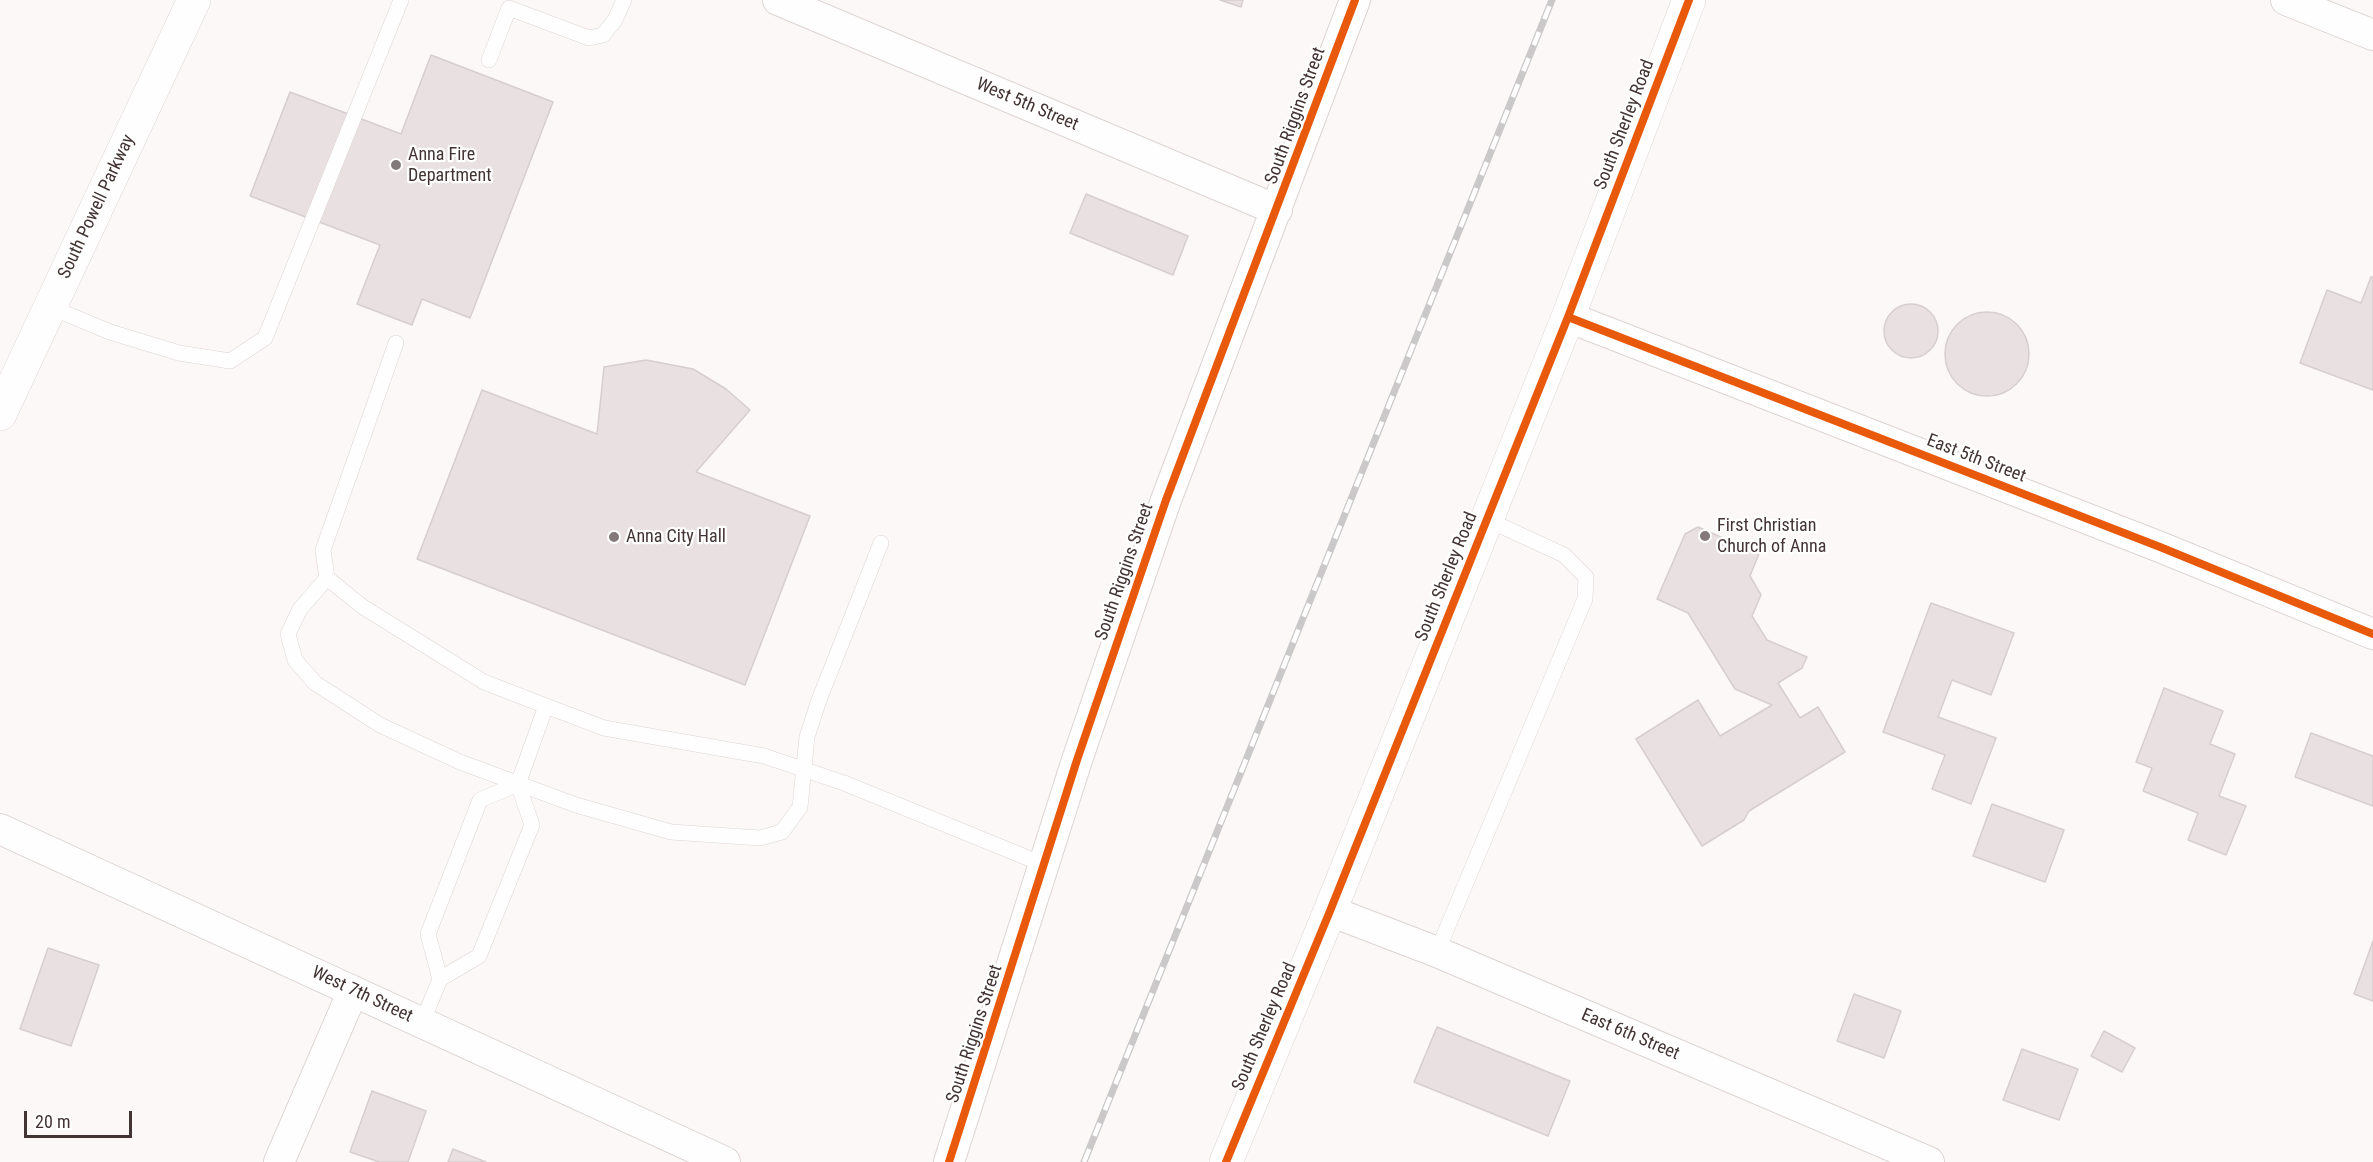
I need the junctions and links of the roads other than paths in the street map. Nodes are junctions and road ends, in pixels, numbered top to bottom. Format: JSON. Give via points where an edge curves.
{"nodes":[{"id":1,"x":194,"y":0,"type":"edge"},
{"id":2,"x":401,"y":0,"type":"edge"},
{"id":3,"x":624,"y":0,"type":"edge"},
{"id":4,"x":1355,"y":0,"type":"edge"},
{"id":5,"x":1689,"y":0,"type":"edge"},
{"id":6,"x":2286,"y":0,"type":"edge"},
{"id":7,"x":786,"y":2,"type":"edge"},
{"id":8,"x":2373,"y":34,"type":"edge"},
{"id":9,"x":489,"y":60,"type":"dead end"},
{"id":10,"x":1277,"y":210,"type":"junction"},
{"id":11,"x":50,"y":307,"type":"junction"},
{"id":12,"x":1568,"y":316,"type":"junction"},
{"id":13,"x":396,"y":343,"type":"dead end"},
{"id":14,"x":0,"y":414,"type":"edge"},
{"id":15,"x":1486,"y":519,"type":"junction"},
{"id":16,"x":881,"y":543,"type":"dead end"},
{"id":17,"x":327,"y":578,"type":"junction"},
{"id":18,"x":2373,"y":634,"type":"edge"},
{"id":19,"x":546,"y":706,"type":"junction"},
{"id":20,"x":804,"y":769,"type":"junction"},
{"id":21,"x":518,"y":784,"type":"junction"},
{"id":22,"x":0,"y":829,"type":"edge"},
{"id":23,"x":1045,"y":864,"type":"junction"},
{"id":24,"x":1330,"y":911,"type":"junction"},
{"id":25,"x":1437,"y":952,"type":"junction"},
{"id":26,"x":440,"y":980,"type":"junction"},
{"id":27,"x":353,"y":991,"type":"junction"},
{"id":28,"x":422,"y":1023,"type":"junction"},
{"id":29,"x":279,"y":1162,"type":"edge"},
{"id":30,"x":725,"y":1162,"type":"edge"},
{"id":31,"x":949,"y":1162,"type":"edge"},
{"id":32,"x":1226,"y":1162,"type":"edge"},
{"id":33,"x":1929,"y":1162,"type":"edge"}],
"edges":[{"from":1,"to":11,"type":"street","name":"South Powell Parkway"},
{"from":2,"to":11,"type":"lane","via":[[265,338],[230,361],[179,354]]},
{"from":3,"to":9,"type":"lane","via":[[603,36],[590,38],[509,8]]},
{"from":4,"to":10,"type":"street","name":"South Riggins Street"},
{"from":5,"to":12,"type":"street","name":"South Sherley Road"},
{"from":6,"to":8,"type":"street"},
{"from":7,"to":10,"type":"street","name":"West 5th Street"},
{"from":10,"to":23,"type":"street","name":"South Riggins Street","via":[[1166,500]]},
{"from":11,"to":14,"type":"street","name":"South Powell Parkway"},
{"from":12,"to":15,"type":"street","name":"South Sherley Road"},
{"from":12,"to":18,"type":"street","name":"East 5th Street"},
{"from":13,"to":17,"type":"lane","via":[[323,550]]},
{"from":15,"to":24,"type":"street","name":"South Sherley Road"},
{"from":15,"to":25,"type":"lane","via":[[1564,555],[1586,577],[1586,599]]},
{"from":16,"to":20,"type":"lane","via":[[819,700],[807,737]]},
{"from":17,"to":19,"type":"lane","via":[[363,607],[484,682]]},
{"from":17,"to":21,"type":"lane","via":[[300,609],[288,634],[295,660],[315,682],[380,724]]},
{"from":19,"to":20,"type":"lane","via":[[604,728],[764,756]]},
{"from":19,"to":21,"type":"lane"},
{"from":20,"to":21,"type":"lane","via":[[800,807],[782,832],[760,838],[671,832]]},
{"from":20,"to":23,"type":"lane"},
{"from":21,"to":26,"type":"lane","via":[[532,825],[479,956]]},
{"from":21,"to":26,"type":"lane","via":[[480,800],[428,934]]},
{"from":22,"to":27,"type":"street","name":"West 7th Street"},
{"from":23,"to":31,"type":"street","name":"South Riggins Street"},
{"from":24,"to":25,"type":"street","name":"East 6th Street"},
{"from":24,"to":32,"type":"street","name":"South Sherley Road"},
{"from":25,"to":33,"type":"street","name":"East 6th Street"},
{"from":26,"to":28,"type":"lane"},
{"from":27,"to":28,"type":"street","name":"West 7th Street"},
{"from":27,"to":29,"type":"street"},
{"from":28,"to":30,"type":"street","name":"West 7th Street"}]}
